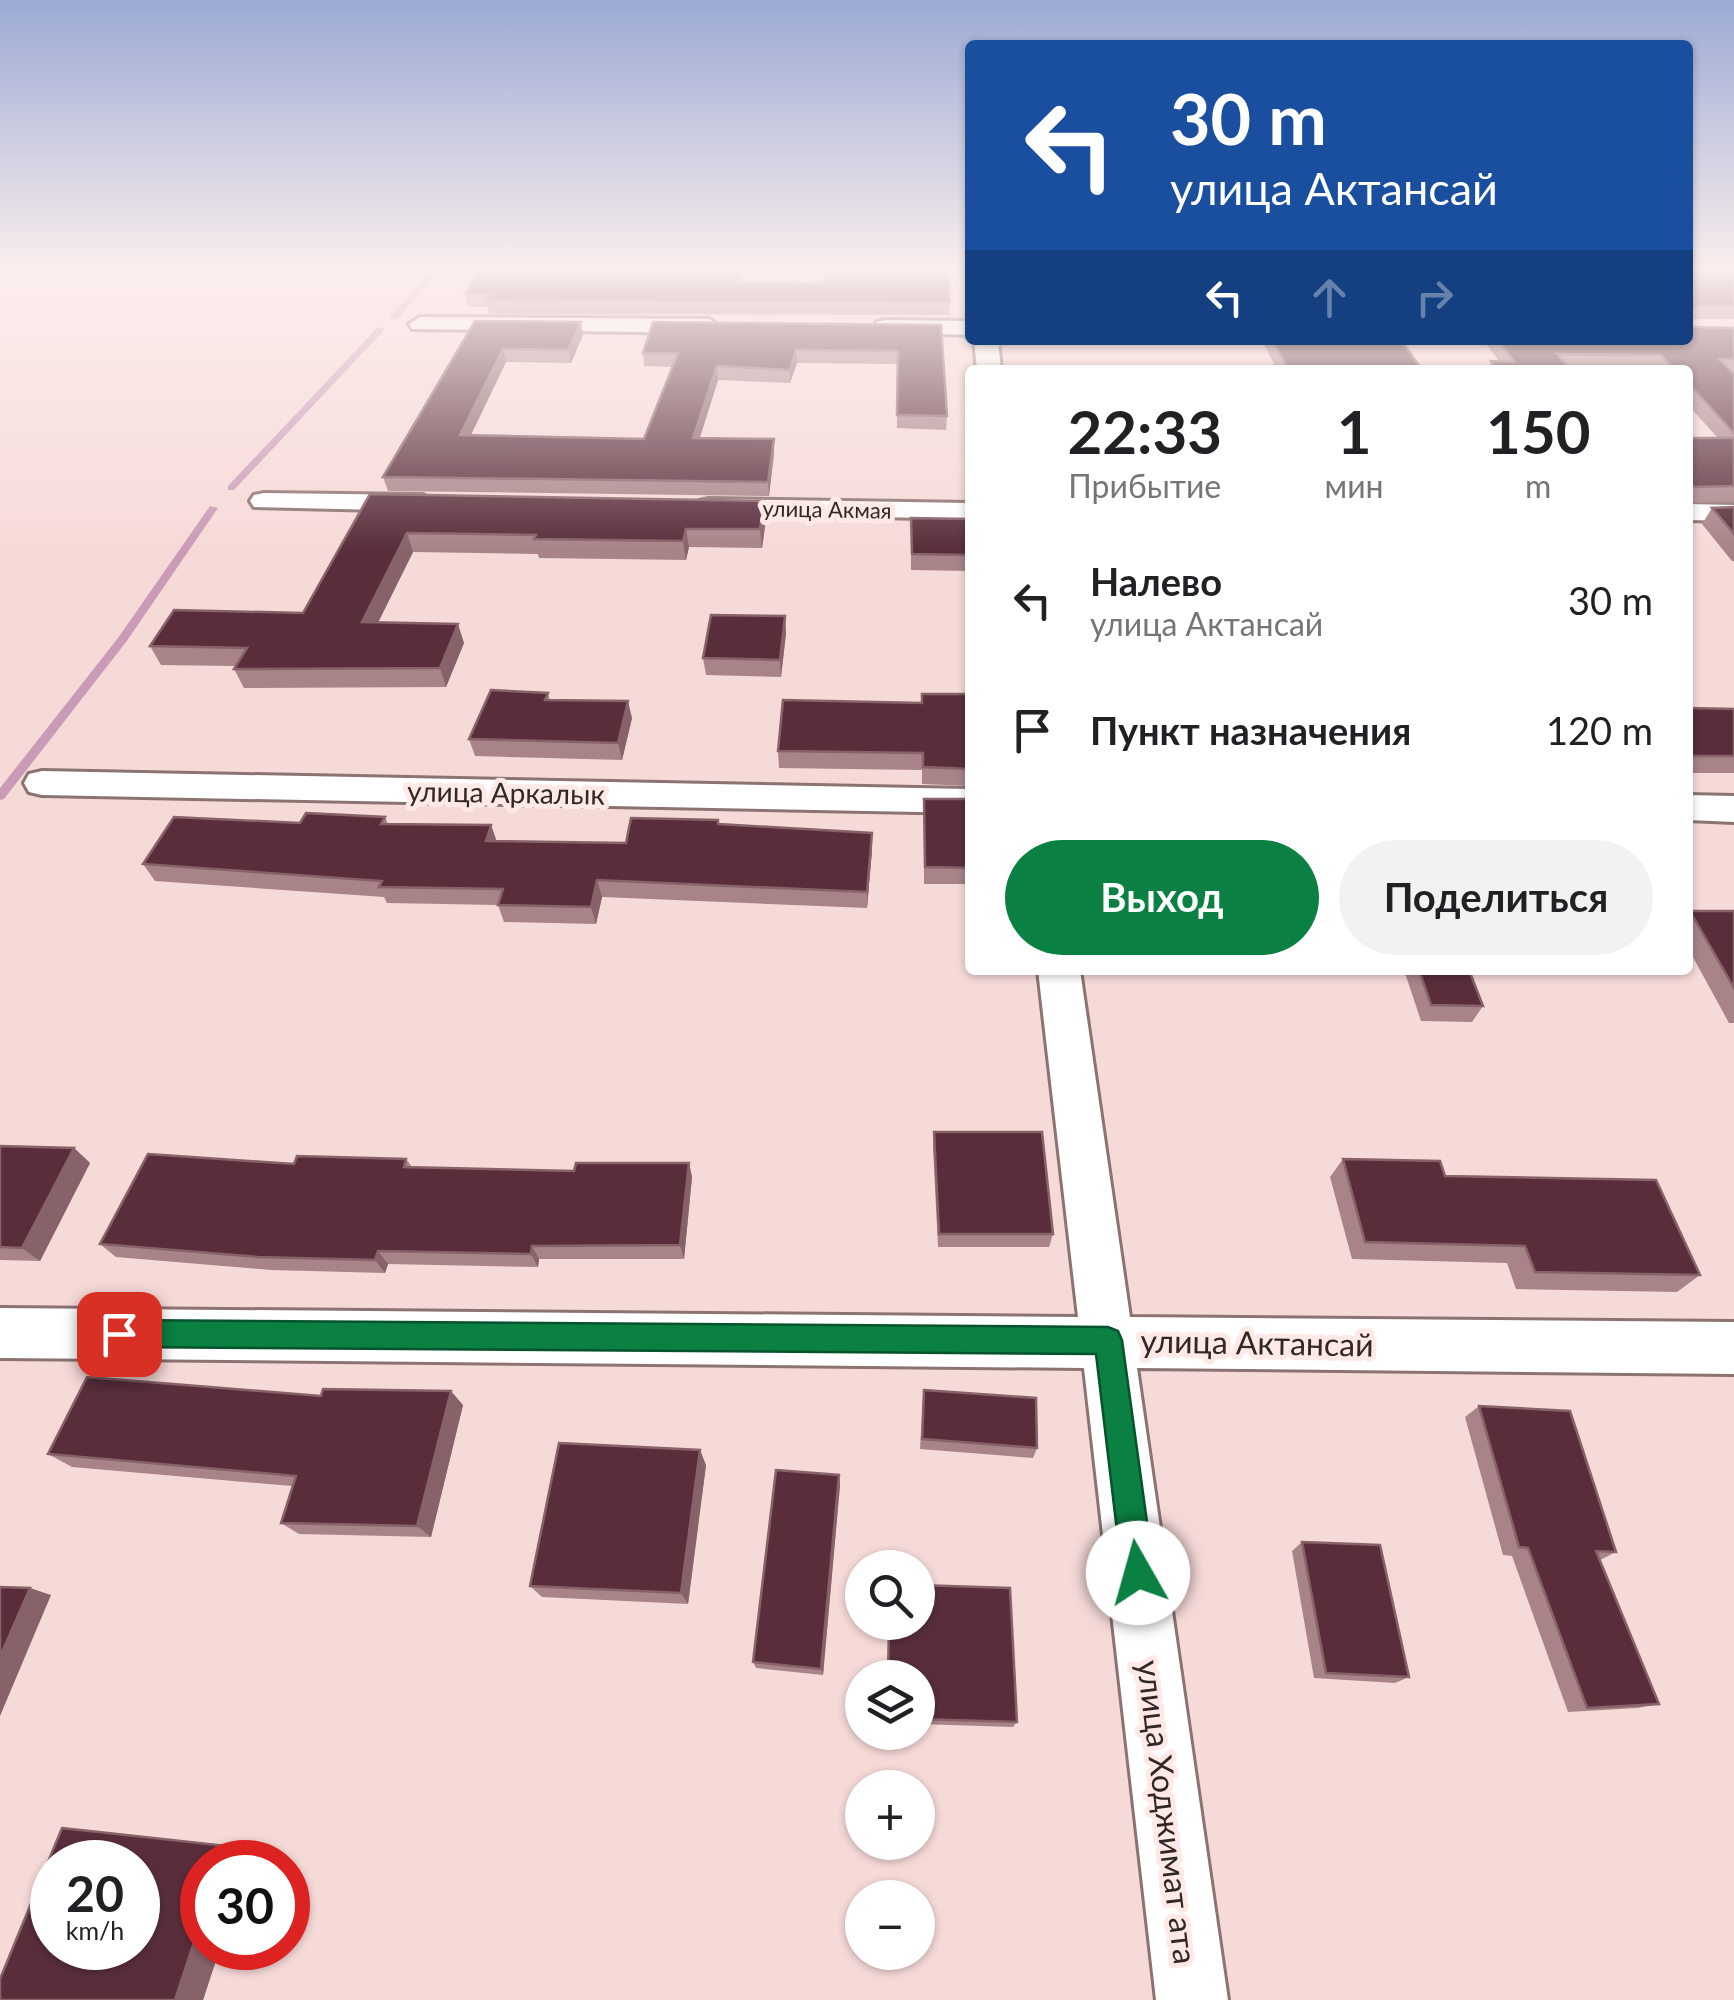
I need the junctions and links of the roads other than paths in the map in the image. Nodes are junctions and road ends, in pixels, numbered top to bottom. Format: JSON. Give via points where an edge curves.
{"nodes":[{"id":1,"x":264,"y":501,"type":"dead end"},
{"id":2,"x":460,"y":504,"type":"edge"},
{"id":3,"x":676,"y":506,"type":"edge"},
{"id":4,"x":965,"y":510,"type":"edge"},
{"id":5,"x":1693,"y":512,"type":"edge"},
{"id":6,"x":1734,"y":512,"type":"edge"},
{"id":7,"x":42,"y":783,"type":"dead end"},
{"id":8,"x":965,"y":801,"type":"edge"},
{"id":9,"x":1693,"y":808,"type":"edge"},
{"id":10,"x":1734,"y":809,"type":"edge"},
{"id":11,"x":1060,"y":975,"type":"edge"},
{"id":12,"x":0,"y":1333,"type":"edge"},
{"id":13,"x":1108,"y":1340,"type":"junction"},
{"id":14,"x":1734,"y":1348,"type":"edge"},
{"id":15,"x":1192,"y":2000,"type":"edge"}],
"edges":[{"from":1,"to":2,"type":"street"},
{"from":3,"to":4,"type":"street","name":"улица Акмая"},
{"from":5,"to":6,"type":"street"},
{"from":7,"to":8,"type":"street","name":"улица Аркалык"},
{"from":9,"to":10,"type":"street"},
{"from":11,"to":13,"type":"street","name":"улица Ходжимат ата"},
{"from":12,"to":13,"type":"street","name":"улица Актансай"},
{"from":13,"to":14,"type":"street","name":"улица Актансай"},
{"from":13,"to":15,"type":"street","name":"улица Ходжимат ата"}]}
